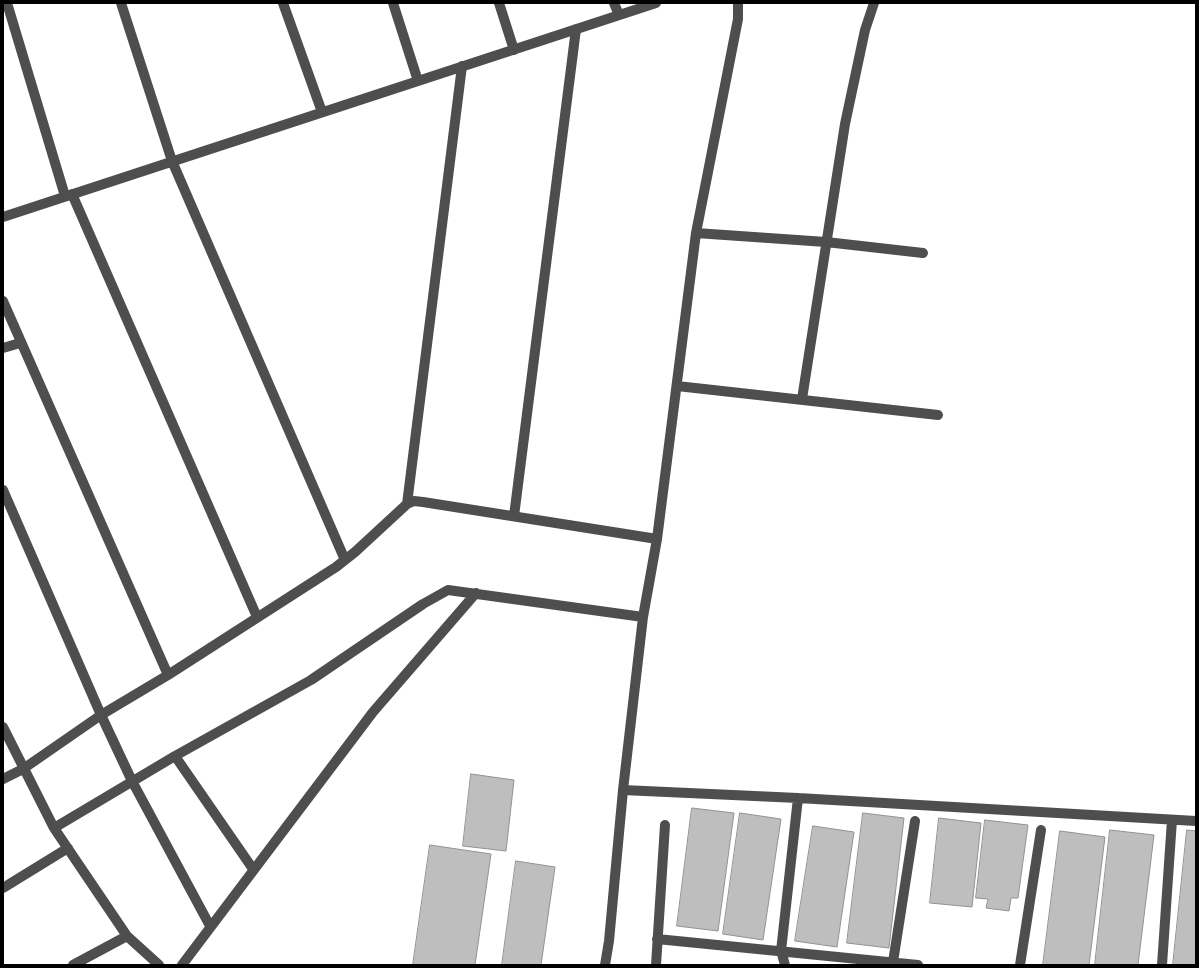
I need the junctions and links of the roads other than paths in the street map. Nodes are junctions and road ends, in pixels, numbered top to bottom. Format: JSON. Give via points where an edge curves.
{"nodes":[{"id":1,"x":7,"y":3,"type":"edge"},
{"id":2,"x":120,"y":3,"type":"edge"},
{"id":3,"x":283,"y":3,"type":"edge"},
{"id":4,"x":393,"y":3,"type":"edge"},
{"id":5,"x":499,"y":3,"type":"edge"},
{"id":6,"x":614,"y":3,"type":"edge"},
{"id":7,"x":656,"y":3,"type":"edge"},
{"id":8,"x":738,"y":3,"type":"edge"},
{"id":9,"x":874,"y":3,"type":"edge"},
{"id":10,"x":619,"y":15,"type":"junction"},
{"id":11,"x":576,"y":29,"type":"junction"},
{"id":12,"x":514,"y":50,"type":"junction"},
{"id":13,"x":462,"y":66,"type":"junction"},
{"id":14,"x":418,"y":81,"type":"junction"},
{"id":15,"x":322,"y":112,"type":"junction"},
{"id":16,"x":172,"y":161,"type":"junction"},
{"id":17,"x":68,"y":195,"type":"junction"},
{"id":18,"x":3,"y":217,"type":"edge"},
{"id":19,"x":696,"y":233,"type":"junction"},
{"id":20,"x":826,"y":242,"type":"junction"},
{"id":21,"x":924,"y":253,"type":"dead end"},
{"id":22,"x":3,"y":301,"type":"edge"},
{"id":23,"x":20,"y":343,"type":"junction"},
{"id":24,"x":3,"y":348,"type":"edge"},
{"id":25,"x":677,"y":386,"type":"junction"},
{"id":26,"x":802,"y":399,"type":"junction"},
{"id":27,"x":938,"y":415,"type":"dead end"},
{"id":28,"x":3,"y":490,"type":"edge"},
{"id":29,"x":407,"y":504,"type":"junction"},
{"id":30,"x":514,"y":516,"type":"junction"},
{"id":31,"x":657,"y":539,"type":"junction"},
{"id":32,"x":345,"y":560,"type":"junction"},
{"id":33,"x":476,"y":594,"type":"junction"},
{"id":34,"x":258,"y":617,"type":"junction"},
{"id":35,"x":643,"y":617,"type":"junction"},
{"id":36,"x":168,"y":675,"type":"junction"},
{"id":37,"x":101,"y":715,"type":"junction"},
{"id":38,"x":3,"y":727,"type":"edge"},
{"id":39,"x":175,"y":756,"type":"junction"},
{"id":40,"x":23,"y":768,"type":"junction"},
{"id":41,"x":3,"y":779,"type":"edge"},
{"id":42,"x":132,"y":781,"type":"junction"},
{"id":43,"x":623,"y":790,"type":"junction"},
{"id":44,"x":798,"y":798,"type":"junction"},
{"id":45,"x":1172,"y":820,"type":"junction"},
{"id":46,"x":915,"y":821,"type":"dead end"},
{"id":47,"x":1196,"y":821,"type":"edge"},
{"id":48,"x":665,"y":825,"type":"dead end"},
{"id":49,"x":54,"y":828,"type":"junction"},
{"id":50,"x":1041,"y":830,"type":"dead end"},
{"id":51,"x":68,"y":848,"type":"junction"},
{"id":52,"x":253,"y":869,"type":"junction"},
{"id":53,"x":3,"y":888,"type":"edge"},
{"id":54,"x":210,"y":926,"type":"junction"},
{"id":55,"x":127,"y":936,"type":"junction"},
{"id":56,"x":658,"y":939,"type":"junction"},
{"id":57,"x":781,"y":951,"type":"junction"},
{"id":58,"x":893,"y":962,"type":"junction"},
{"id":59,"x":73,"y":965,"type":"edge"},
{"id":60,"x":159,"y":965,"type":"edge"},
{"id":61,"x":182,"y":965,"type":"edge"},
{"id":62,"x":605,"y":965,"type":"edge"},
{"id":63,"x":656,"y":965,"type":"edge"},
{"id":64,"x":785,"y":965,"type":"edge"},
{"id":65,"x":918,"y":965,"type":"edge"},
{"id":66,"x":1020,"y":965,"type":"edge"},
{"id":67,"x":1162,"y":965,"type":"edge"}],
"edges":[{"from":1,"to":17,"type":"street"},
{"from":2,"to":16,"type":"street"},
{"from":3,"to":15,"type":"street"},
{"from":4,"to":14,"type":"street"},
{"from":5,"to":12,"type":"street"},
{"from":6,"to":10,"type":"street"},
{"from":7,"to":10,"type":"street"},
{"from":8,"to":19,"type":"street","via":[[738,19]]},
{"from":9,"to":20,"type":"street","via":[[865,30],[845,124]]},
{"from":10,"to":11,"type":"street"},
{"from":11,"to":12,"type":"street"},
{"from":11,"to":30,"type":"street"},
{"from":12,"to":13,"type":"street"},
{"from":13,"to":14,"type":"street"},
{"from":13,"to":29,"type":"street"},
{"from":14,"to":15,"type":"street"},
{"from":15,"to":16,"type":"street"},
{"from":16,"to":17,"type":"street"},
{"from":16,"to":32,"type":"street"},
{"from":17,"to":18,"type":"street"},
{"from":17,"to":34,"type":"street"},
{"from":19,"to":20,"type":"street"},
{"from":19,"to":25,"type":"street"},
{"from":20,"to":21,"type":"street"},
{"from":20,"to":26,"type":"street"},
{"from":22,"to":23,"type":"street"},
{"from":23,"to":24,"type":"street"},
{"from":23,"to":36,"type":"street"},
{"from":25,"to":26,"type":"street"},
{"from":25,"to":31,"type":"street"},
{"from":26,"to":27,"type":"street"},
{"from":28,"to":37,"type":"street"},
{"from":29,"to":30,"type":"street","via":[[414,501],[423,502]]},
{"from":29,"to":32,"type":"street"},
{"from":30,"to":31,"type":"street"},
{"from":31,"to":35,"type":"street"},
{"from":32,"to":34,"type":"street"},
{"from":33,"to":35,"type":"street"},
{"from":33,"to":39,"type":"street","via":[[448,590],[437,595],[311,680]]},
{"from":33,"to":52,"type":"street","via":[[373,712]]},
{"from":34,"to":36,"type":"street"},
{"from":35,"to":43,"type":"street"},
{"from":36,"to":37,"type":"street"},
{"from":37,"to":40,"type":"street"},
{"from":37,"to":42,"type":"street"},
{"from":38,"to":40,"type":"street"},
{"from":39,"to":42,"type":"street"},
{"from":39,"to":52,"type":"street"},
{"from":40,"to":41,"type":"street"},
{"from":40,"to":49,"type":"street"},
{"from":42,"to":49,"type":"street"},
{"from":42,"to":54,"type":"street"},
{"from":43,"to":44,"type":"street"},
{"from":43,"to":62,"type":"street","via":[[610,941]]},
{"from":44,"to":45,"type":"street"},
{"from":44,"to":57,"type":"street"},
{"from":45,"to":47,"type":"street"},
{"from":45,"to":67,"type":"street"},
{"from":46,"to":58,"type":"street"},
{"from":48,"to":56,"type":"street"},
{"from":49,"to":51,"type":"street"},
{"from":50,"to":66,"type":"street"},
{"from":51,"to":53,"type":"street"},
{"from":51,"to":55,"type":"street"},
{"from":52,"to":54,"type":"street"},
{"from":54,"to":61,"type":"street"},
{"from":55,"to":59,"type":"street"},
{"from":55,"to":60,"type":"street"},
{"from":56,"to":57,"type":"street"},
{"from":56,"to":63,"type":"street"},
{"from":57,"to":58,"type":"street"},
{"from":57,"to":64,"type":"street"},
{"from":58,"to":65,"type":"street"}]}
